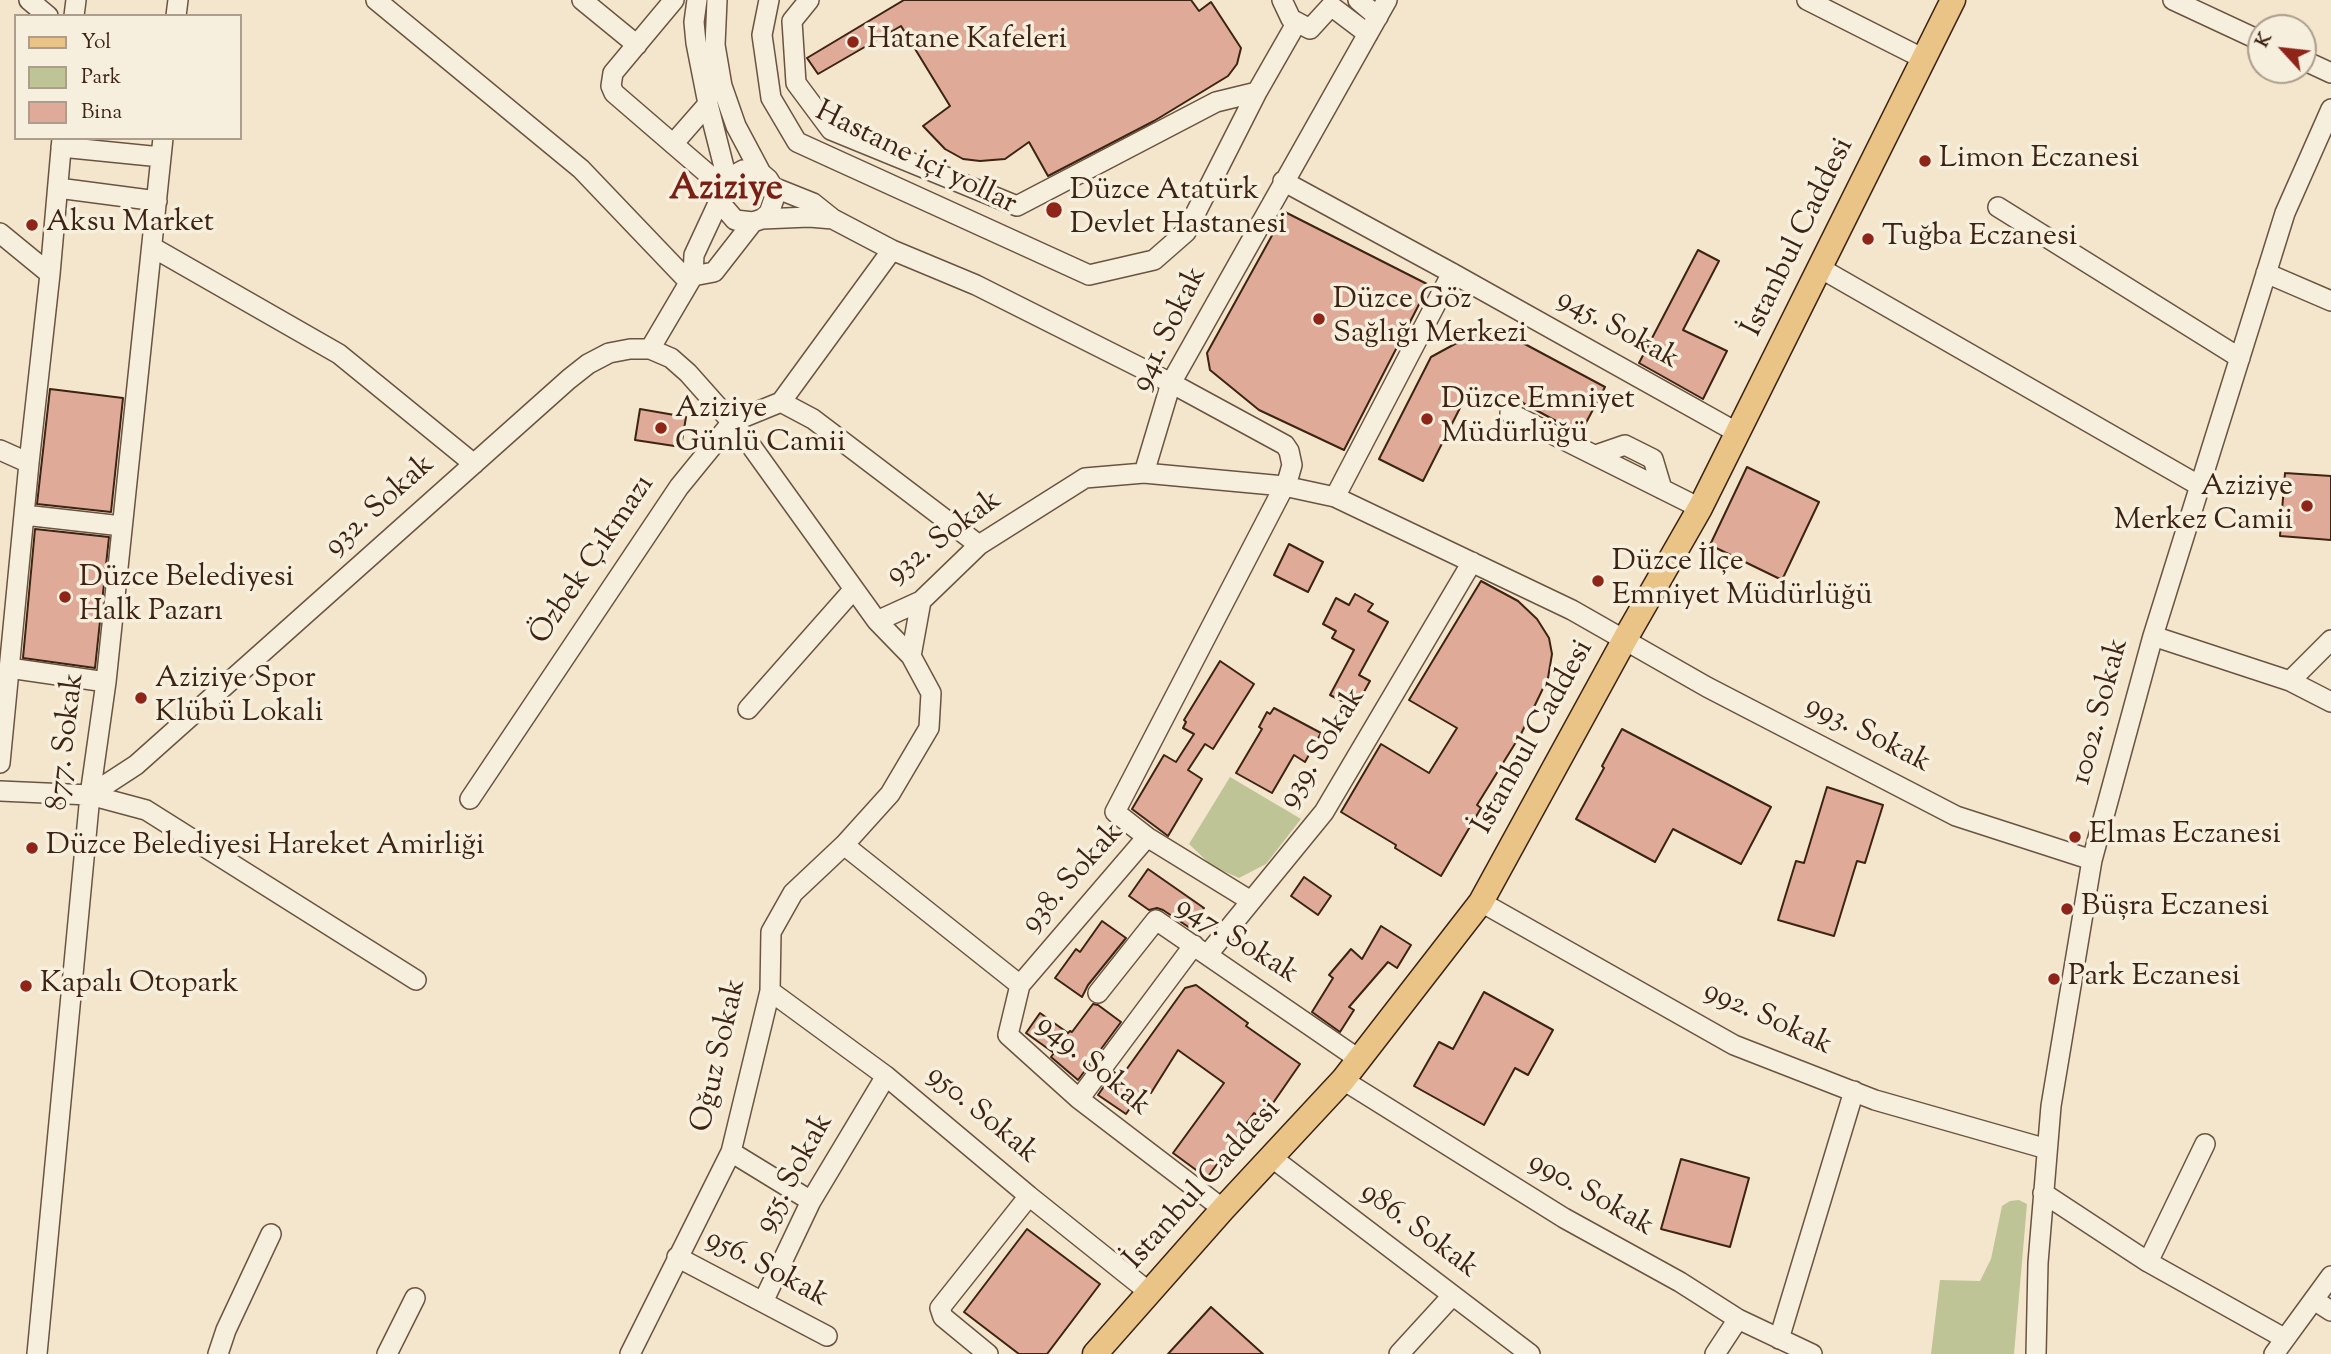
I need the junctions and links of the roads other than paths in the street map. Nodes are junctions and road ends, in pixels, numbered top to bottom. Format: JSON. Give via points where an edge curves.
{"nodes":[{"id":1,"x":29,"y":0,"type":"edge"},
{"id":2,"x":376,"y":0,"type":"edge"},
{"id":3,"x":582,"y":0,"type":"edge"},
{"id":4,"x":674,"y":0,"type":"edge"},
{"id":5,"x":697,"y":0,"type":"edge"},
{"id":6,"x":717,"y":0,"type":"edge"},
{"id":7,"x":769,"y":0,"type":"edge"},
{"id":8,"x":809,"y":0,"type":"edge"},
{"id":9,"x":1282,"y":0,"type":"edge"},
{"id":10,"x":1358,"y":0,"type":"edge"},
{"id":11,"x":1807,"y":0,"type":"edge"},
{"id":12,"x":1953,"y":0,"type":"edge"},
{"id":13,"x":2173,"y":0,"type":"edge"},
{"id":14,"x":1383,"y":8,"type":"edge"},
{"id":15,"x":46,"y":14,"type":"edge"},
{"id":16,"x":1297,"y":22,"type":"junction"},
{"id":17,"x":1368,"y":34,"type":"junction"},
{"id":18,"x":2247,"y":34,"type":"edge"},
{"id":19,"x":637,"y":45,"type":"junction"},
{"id":20,"x":1924,"y":59,"type":"junction"},
{"id":21,"x":1256,"y":92,"type":"junction"},
{"id":22,"x":708,"y":104,"type":"junction"},
{"id":23,"x":2331,"y":109,"type":"edge"},
{"id":24,"x":62,"y":142,"type":"edge"},
{"id":25,"x":673,"y":144,"type":"junction"},
{"id":26,"x":162,"y":148,"type":"edge"},
{"id":27,"x":767,"y":180,"type":"junction"},
{"id":28,"x":1283,"y":181,"type":"junction"},
{"id":29,"x":58,"y":188,"type":"junction"},
{"id":30,"x":724,"y":188,"type":"junction"},
{"id":31,"x":157,"y":201,"type":"junction"},
{"id":32,"x":1998,"y":207,"type":"dead end"},
{"id":33,"x":834,"y":219,"type":"junction"},
{"id":34,"x":757,"y":221,"type":"junction"},
{"id":35,"x":0,"y":233,"type":"edge"},
{"id":36,"x":152,"y":247,"type":"junction"},
{"id":37,"x":892,"y":250,"type":"junction"},
{"id":38,"x":1820,"y":268,"type":"junction"},
{"id":39,"x":1452,"y":273,"type":"junction"},
{"id":40,"x":2266,"y":273,"type":"junction"},
{"id":41,"x":51,"y":274,"type":"junction"},
{"id":42,"x":691,"y":279,"type":"junction"},
{"id":43,"x":2331,"y":301,"type":"edge"},
{"id":44,"x":650,"y":349,"type":"junction"},
{"id":45,"x":2240,"y":358,"type":"junction"},
{"id":46,"x":1171,"y":383,"type":"junction"},
{"id":47,"x":781,"y":402,"type":"junction"},
{"id":48,"x":1510,"y":413,"type":"dead end"},
{"id":49,"x":732,"y":422,"type":"junction"},
{"id":50,"x":1738,"y":433,"type":"junction"},
{"id":51,"x":0,"y":450,"type":"edge"},
{"id":52,"x":29,"y":463,"type":"junction"},
{"id":53,"x":474,"y":464,"type":"junction"},
{"id":54,"x":1144,"y":474,"type":"junction"},
{"id":55,"x":1284,"y":486,"type":"junction"},
{"id":56,"x":2200,"y":486,"type":"junction"},
{"id":57,"x":1335,"y":497,"type":"junction"},
{"id":58,"x":1700,"y":508,"type":"junction"},
{"id":59,"x":23,"y":515,"type":"junction"},
{"id":60,"x":122,"y":526,"type":"junction"},
{"id":61,"x":979,"y":545,"type":"junction"},
{"id":62,"x":1472,"y":562,"type":"junction"},
{"id":63,"x":854,"y":589,"type":"junction"},
{"id":64,"x":921,"y":601,"type":"junction"},
{"id":65,"x":877,"y":621,"type":"junction"},
{"id":66,"x":2153,"y":636,"type":"junction"},
{"id":67,"x":1625,"y":639,"type":"junction"},
{"id":68,"x":2331,"y":640,"type":"edge"},
{"id":69,"x":911,"y":656,"type":"junction"},
{"id":70,"x":9,"y":668,"type":"junction"},
{"id":71,"x":2290,"y":681,"type":"junction"},
{"id":72,"x":106,"y":682,"type":"junction"},
{"id":73,"x":2331,"y":702,"type":"edge"},
{"id":74,"x":748,"y":709,"type":"dead end"},
{"id":75,"x":0,"y":754,"type":"edge"},
{"id":76,"x":0,"y":792,"type":"edge"},
{"id":77,"x":90,"y":795,"type":"junction"},
{"id":78,"x":470,"y":799,"type":"dead end"},
{"id":79,"x":1147,"y":837,"type":"junction"},
{"id":80,"x":844,"y":845,"type":"junction"},
{"id":81,"x":2092,"y":860,"type":"junction"},
{"id":82,"x":1251,"y":901,"type":"junction"},
{"id":83,"x":1481,"y":902,"type":"junction"},
{"id":84,"x":1201,"y":949,"type":"junction"},
{"id":85,"x":416,"y":980,"type":"dead end"},
{"id":86,"x":1020,"y":985,"type":"junction"},
{"id":87,"x":770,"y":991,"type":"junction"},
{"id":88,"x":1098,"y":993,"type":"dead end"},
{"id":89,"x":1360,"y":1060,"type":"junction"},
{"id":90,"x":886,"y":1076,"type":"junction"},
{"id":91,"x":1343,"y":1080,"type":"junction"},
{"id":92,"x":1854,"y":1091,"type":"junction"},
{"id":93,"x":1079,"y":1099,"type":"junction"},
{"id":94,"x":2205,"y":1144,"type":"dead end"},
{"id":95,"x":2047,"y":1149,"type":"junction"},
{"id":96,"x":731,"y":1152,"type":"junction"},
{"id":97,"x":1271,"y":1157,"type":"junction"},
{"id":98,"x":2043,"y":1193,"type":"junction"},
{"id":99,"x":1029,"y":1196,"type":"junction"},
{"id":100,"x":811,"y":1201,"type":"junction"},
{"id":101,"x":1223,"y":1209,"type":"junction"},
{"id":102,"x":271,"y":1234,"type":"dead end"},
{"id":103,"x":677,"y":1257,"type":"junction"},
{"id":104,"x":2148,"y":1262,"type":"junction"},
{"id":105,"x":2331,"y":1276,"type":"edge"},
{"id":106,"x":1149,"y":1292,"type":"junction"},
{"id":107,"x":1452,"y":1296,"type":"junction"},
{"id":108,"x":415,"y":1298,"type":"dead end"},
{"id":109,"x":2314,"y":1300,"type":"junction"},
{"id":110,"x":763,"y":1302,"type":"junction"},
{"id":111,"x":2331,"y":1311,"type":"edge"},
{"id":112,"x":1738,"y":1319,"type":"junction"},
{"id":113,"x":827,"y":1336,"type":"dead end"},
{"id":114,"x":1779,"y":1339,"type":"junction"},
{"id":115,"x":2279,"y":1346,"type":"edge"},
{"id":116,"x":37,"y":1354,"type":"edge"},
{"id":117,"x":218,"y":1354,"type":"edge"},
{"id":118,"x":387,"y":1354,"type":"edge"},
{"id":119,"x":630,"y":1354,"type":"edge"},
{"id":120,"x":988,"y":1354,"type":"edge"},
{"id":121,"x":1095,"y":1354,"type":"edge"},
{"id":122,"x":1399,"y":1354,"type":"edge"},
{"id":123,"x":1530,"y":1354,"type":"edge"},
{"id":124,"x":1715,"y":1354,"type":"edge"},
{"id":125,"x":1812,"y":1354,"type":"edge"},
{"id":126,"x":2036,"y":1354,"type":"edge"}],
"edges":[{"from":1,"to":15,"type":"street"},
{"from":2,"to":42,"type":"street","via":[[581,170]]},
{"from":3,"to":19,"type":"street"},
{"from":4,"to":19,"type":"street"},
{"from":5,"to":22,"type":"street","via":[[696,43]]},
{"from":6,"to":27,"type":"street","via":[[715,45],[722,86],[736,127]]},
{"from":7,"to":21,"type":"street","name":"Hastane içi yollar","via":[[762,34],[771,98],[797,142],[1089,275],[1154,260],[1186,232]]},
{"from":8,"to":21,"type":"street","name":"Hastane içi yollar","via":[[792,21],[796,83],[831,130],[1017,206],[1216,102]]},
{"from":9,"to":16,"type":"street"},
{"from":10,"to":14,"type":"street"},
{"from":11,"to":20,"type":"street"},
{"from":12,"to":20,"type":"main road","name":"İstanbul Caddesi"},
{"from":13,"to":18,"type":"street"},
{"from":14,"to":17,"type":"street","name":"941. Sokak"},
{"from":16,"to":17,"type":"street","via":[[1310,29],[1331,6]]},
{"from":16,"to":21,"type":"street","name":"Hastane içi yollar"},
{"from":17,"to":28,"type":"street","name":"941. Sokak"},
{"from":19,"to":25,"type":"street","via":[[613,73],[611,86]]},
{"from":20,"to":38,"type":"main road","name":"İstanbul Caddesi"},
{"from":22,"to":25,"type":"street"},
{"from":22,"to":30,"type":"street"},
{"from":23,"to":40,"type":"street","name":"1002. Sokak","via":[[2285,213]]},
{"from":24,"to":26,"type":"street"},
{"from":24,"to":29,"type":"street"},
{"from":25,"to":30,"type":"street"},
{"from":26,"to":31,"type":"street","name":"877. Sokak"},
{"from":27,"to":30,"type":"street","via":[[743,170]]},
{"from":27,"to":33,"type":"street"},
{"from":27,"to":34,"type":"street","via":[[773,205]]},
{"from":28,"to":39,"type":"street","name":"945. Sokak"},
{"from":28,"to":46,"type":"street","name":"941. Sokak"},
{"from":29,"to":31,"type":"street"},
{"from":29,"to":41,"type":"street"},
{"from":30,"to":34,"type":"street","via":[[723,205],[735,220]]},
{"from":30,"to":42,"type":"street","via":[[694,256]]},
{"from":31,"to":36,"type":"street","name":"877. Sokak"},
{"from":32,"to":45,"type":"street"},
{"from":33,"to":34,"type":"street"},
{"from":33,"to":37,"type":"street"},
{"from":34,"to":42,"type":"street","via":[[714,272]]},
{"from":35,"to":41,"type":"street"},
{"from":36,"to":53,"type":"street","via":[[339,354]]},
{"from":36,"to":60,"type":"street","name":"877. Sokak"},
{"from":37,"to":46,"type":"street","via":[[976,285]]},
{"from":37,"to":47,"type":"street"},
{"from":38,"to":50,"type":"main road","name":"İstanbul Caddesi"},
{"from":38,"to":56,"type":"street"},
{"from":39,"to":50,"type":"street","name":"945. Sokak"},
{"from":39,"to":57,"type":"street"},
{"from":40,"to":43,"type":"street"},
{"from":40,"to":45,"type":"street","name":"1002. Sokak"},
{"from":41,"to":52,"type":"street"},
{"from":42,"to":44,"type":"street"},
{"from":44,"to":49,"type":"street","name":"932. Sokak","via":[[671,358]]},
{"from":44,"to":53,"type":"street","name":"932. Sokak","via":[[609,353],[587,364]]},
{"from":45,"to":56,"type":"street","name":"1002. Sokak"},
{"from":46,"to":54,"type":"street","name":"941. Sokak"},
{"from":46,"to":55,"type":"street","via":[[1285,445],[1292,465]]},
{"from":47,"to":49,"type":"street","name":"Özbek Çıkmazı"},
{"from":47,"to":61,"type":"street","via":[[813,419]]},
{"from":48,"to":58,"type":"street","via":[[1595,455],[1625,445],[1653,459],[1662,489]]},
{"from":49,"to":63,"type":"street","name":"932. Sokak"},
{"from":49,"to":78,"type":"street","name":"Özbek Çıkmazı","via":[[680,487]]},
{"from":50,"to":58,"type":"main road","name":"İstanbul Caddesi"},
{"from":51,"to":52,"type":"street"},
{"from":52,"to":59,"type":"street"},
{"from":53,"to":77,"type":"street","name":"932. Sokak","via":[[136,765]]},
{"from":54,"to":55,"type":"street","name":"932. Sokak"},
{"from":54,"to":61,"type":"street","name":"932. Sokak","via":[[1085,478]]},
{"from":55,"to":57,"type":"street","name":"932. Sokak"},
{"from":55,"to":79,"type":"street","via":[[1115,812]]},
{"from":56,"to":66,"type":"street","name":"1002. Sokak"},
{"from":57,"to":62,"type":"street","name":"932. Sokak"},
{"from":58,"to":67,"type":"main road","name":"İstanbul Caddesi"},
{"from":59,"to":60,"type":"street"},
{"from":59,"to":70,"type":"street"},
{"from":60,"to":72,"type":"street","name":"877. Sokak"},
{"from":61,"to":64,"type":"street","name":"932. Sokak"},
{"from":62,"to":67,"type":"street","name":"932. Sokak"},
{"from":62,"to":82,"type":"street","name":"939. Sokak","via":[[1324,812]]},
{"from":63,"to":65,"type":"street","name":"932. Sokak"},
{"from":63,"to":74,"type":"street"},
{"from":64,"to":65,"type":"street","name":"932. Sokak"},
{"from":64,"to":69,"type":"street"},
{"from":65,"to":69,"type":"street","name":"Oğuz Sokak"},
{"from":66,"to":71,"type":"street"},
{"from":66,"to":81,"type":"street","name":"1002. Sokak"},
{"from":67,"to":81,"type":"street","name":"993. Sokak","via":[[1707,687],[1956,816]]},
{"from":67,"to":83,"type":"main road","name":"İstanbul Caddesi"},
{"from":68,"to":71,"type":"street"},
{"from":69,"to":80,"type":"street","name":"Oğuz Sokak","via":[[931,693],[929,728],[890,794]]},
{"from":70,"to":72,"type":"street"},
{"from":70,"to":75,"type":"street"},
{"from":71,"to":73,"type":"street"},
{"from":72,"to":77,"type":"street","name":"877. Sokak"},
{"from":76,"to":77,"type":"street"},
{"from":77,"to":85,"type":"street","via":[[146,810]]},
{"from":77,"to":116,"type":"street","name":"877. Sokak"},
{"from":79,"to":82,"type":"street","name":"938. Sokak"},
{"from":79,"to":86,"type":"street","name":"938. Sokak"},
{"from":80,"to":86,"type":"street","name":"949. Sokak"},
{"from":80,"to":87,"type":"street","name":"Oğuz Sokak","via":[[793,893],[771,932]]},
{"from":81,"to":95,"type":"street","name":"1002. Sokak"},
{"from":82,"to":84,"type":"street","name":"939. Sokak"},
{"from":83,"to":89,"type":"main road","name":"İstanbul Caddesi"},
{"from":83,"to":92,"type":"street","name":"992. Sokak","via":[[1734,1045]]},
{"from":84,"to":88,"type":"street","name":"947. Sokak","via":[[1156,920]]},
{"from":84,"to":89,"type":"street","name":"947. Sokak"},
{"from":84,"to":93,"type":"street","name":"939. Sokak"},
{"from":86,"to":93,"type":"street","name":"949. Sokak","via":[[1008,1035]]},
{"from":87,"to":90,"type":"street","name":"950. Sokak"},
{"from":87,"to":96,"type":"street","name":"Oğuz Sokak"},
{"from":89,"to":91,"type":"main road","name":"İstanbul Caddesi"},
{"from":90,"to":99,"type":"street","name":"950. Sokak"},
{"from":90,"to":100,"type":"street","name":"955. Sokak"},
{"from":91,"to":97,"type":"main road","name":"İstanbul Caddesi"},
{"from":91,"to":112,"type":"street","name":"990. Sokak","via":[[1564,1218]]},
{"from":92,"to":95,"type":"street","name":"992. Sokak"},
{"from":92,"to":114,"type":"street"},
{"from":93,"to":101,"type":"street","name":"949. Sokak"},
{"from":94,"to":104,"type":"street"},
{"from":95,"to":98,"type":"street","name":"1002. Sokak"},
{"from":96,"to":100,"type":"street"},
{"from":96,"to":103,"type":"street","name":"Oğuz Sokak"},
{"from":97,"to":101,"type":"main road","name":"İstanbul Caddesi"},
{"from":97,"to":107,"type":"street","name":"986. Sokak"},
{"from":98,"to":104,"type":"street"},
{"from":98,"to":126,"type":"street","name":"1002. Sokak"},
{"from":99,"to":106,"type":"street","name":"950. Sokak"},
{"from":99,"to":120,"type":"street","via":[[940,1308],[943,1317]]},
{"from":100,"to":110,"type":"street","name":"955. Sokak"},
{"from":101,"to":106,"type":"main road","name":"İstanbul Caddesi"},
{"from":102,"to":117,"type":"street"},
{"from":103,"to":110,"type":"street","name":"956. Sokak"},
{"from":103,"to":119,"type":"street","name":"Oğuz Sokak"},
{"from":104,"to":115,"type":"street"},
{"from":105,"to":109,"type":"street"},
{"from":106,"to":121,"type":"main road","name":"İstanbul Caddesi"},
{"from":107,"to":122,"type":"street"},
{"from":107,"to":123,"type":"street","name":"986. Sokak"},
{"from":108,"to":118,"type":"street"},
{"from":109,"to":111,"type":"street"},
{"from":109,"to":115,"type":"street"},
{"from":110,"to":113,"type":"street","name":"956. Sokak"},
{"from":112,"to":114,"type":"street","name":"990. Sokak"},
{"from":112,"to":124,"type":"street"},
{"from":114,"to":125,"type":"street","name":"990. Sokak"}]}
